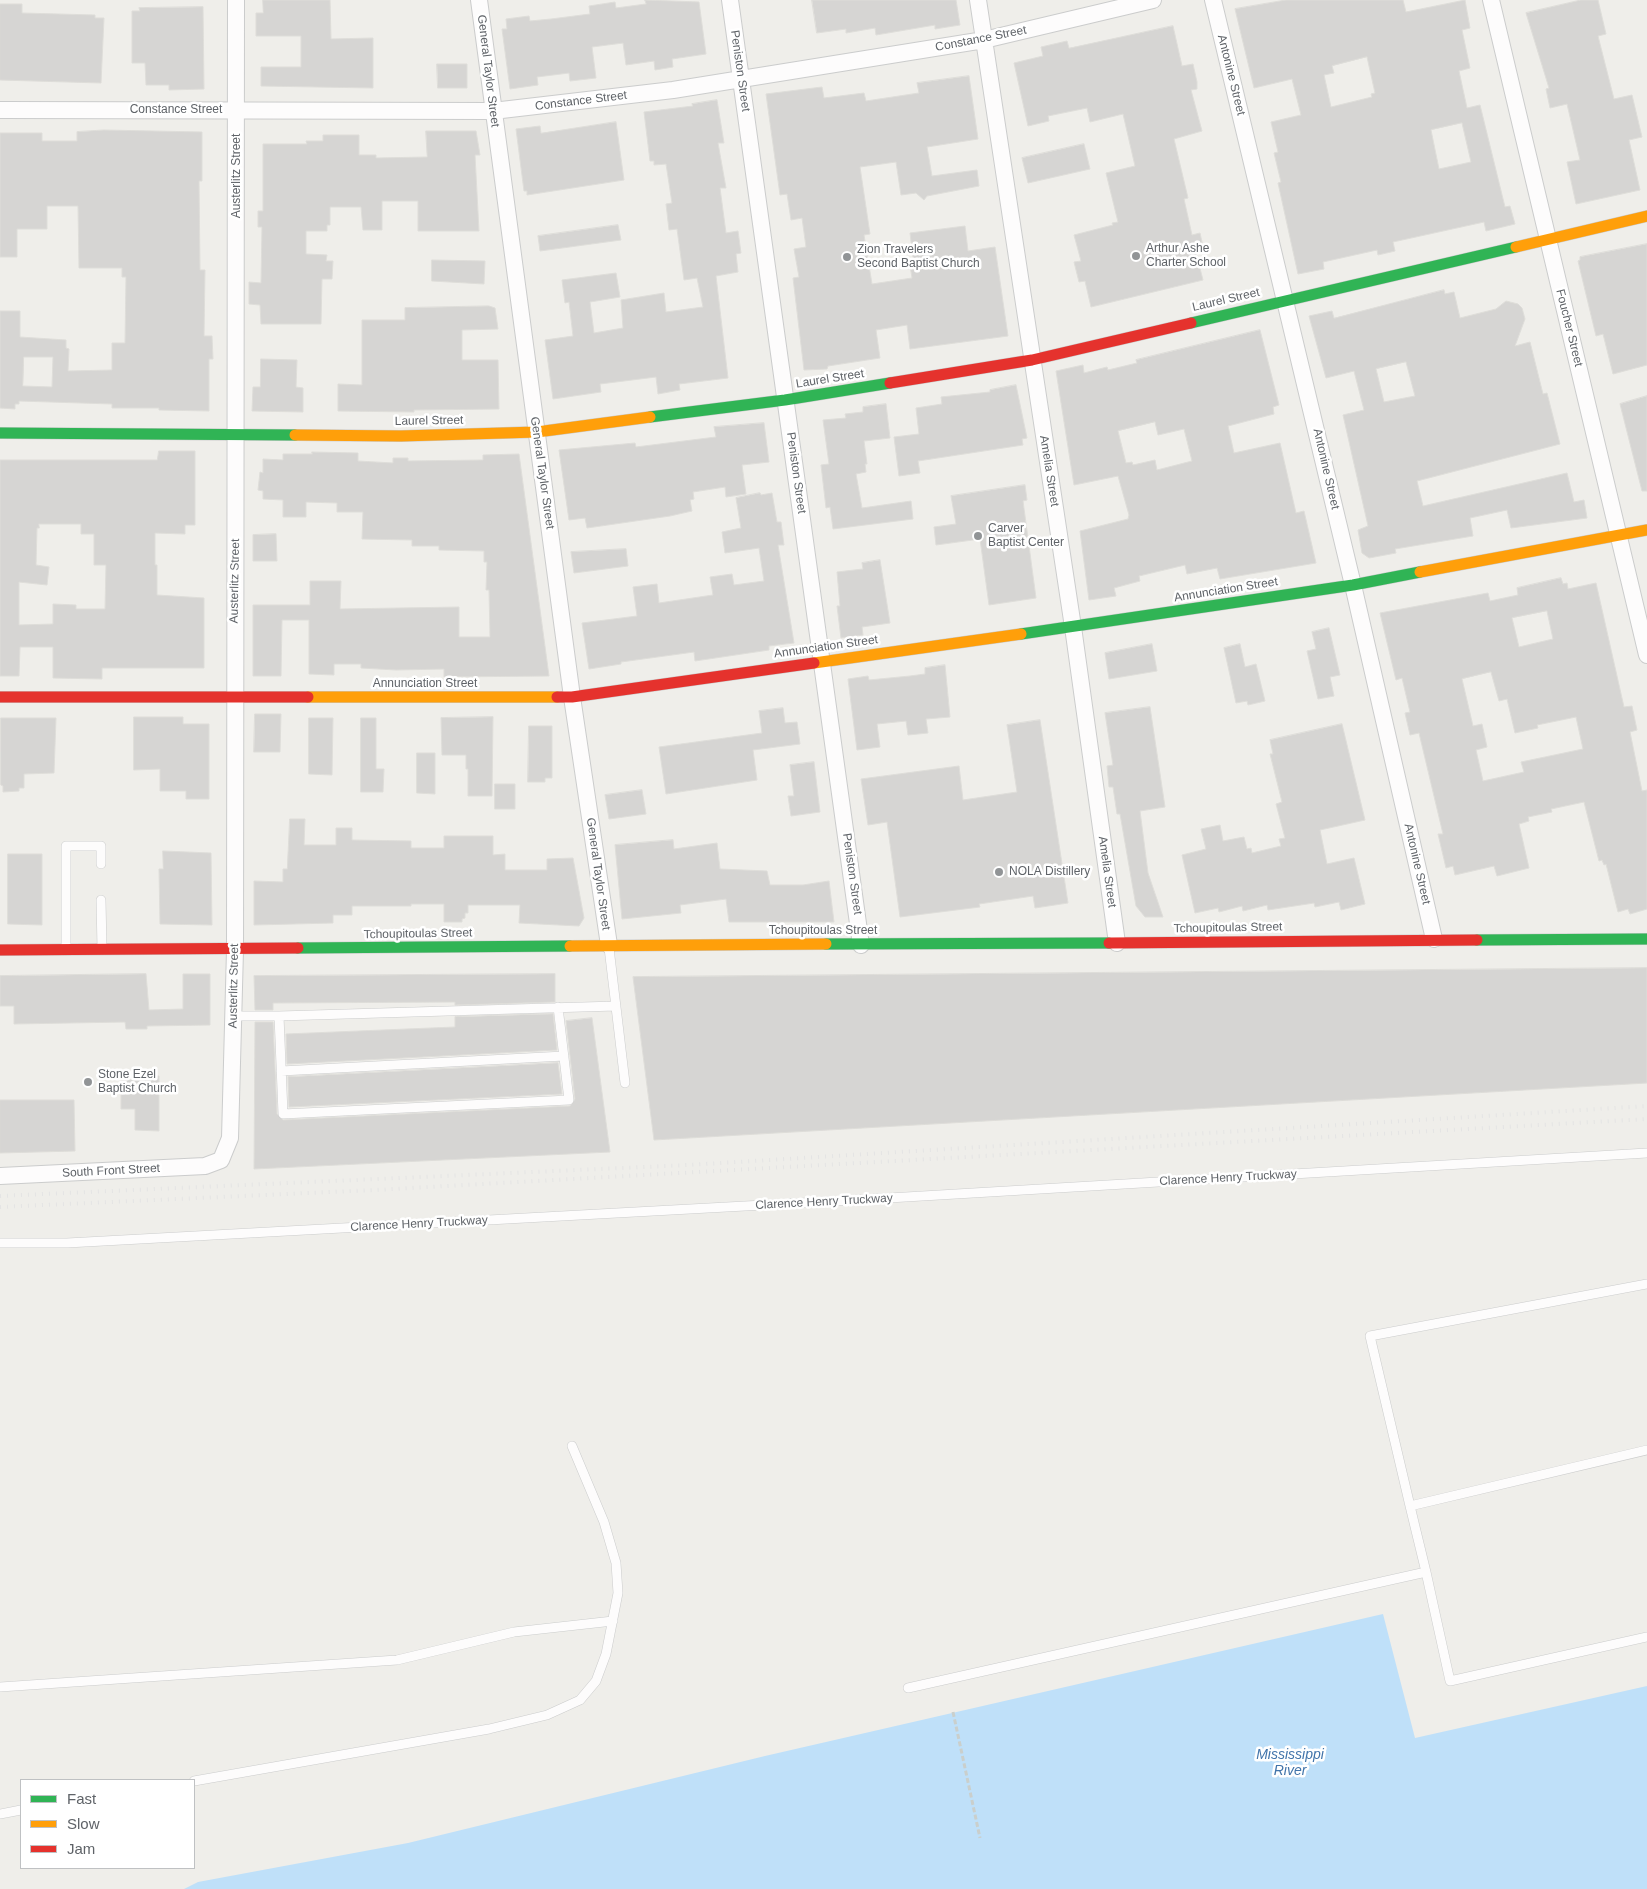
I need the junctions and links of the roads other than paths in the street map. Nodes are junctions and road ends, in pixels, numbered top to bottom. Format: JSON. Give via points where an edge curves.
{"nodes":[{"id":1,"x":236,"y":0,"type":"edge"},
{"id":2,"x":479,"y":0,"type":"edge"},
{"id":3,"x":730,"y":0,"type":"edge"},
{"id":4,"x":978,"y":0,"type":"edge"},
{"id":5,"x":1153,"y":0,"type":"edge"},
{"id":6,"x":1213,"y":0,"type":"edge"},
{"id":7,"x":1491,"y":0,"type":"edge"},
{"id":8,"x":984,"y":40,"type":"junction"},
{"id":9,"x":741,"y":79,"type":"junction"},
{"id":10,"x":0,"y":110,"type":"edge"},
{"id":11,"x":236,"y":110,"type":"junction"},
{"id":12,"x":493,"y":111,"type":"junction"},
{"id":13,"x":1647,"y":216,"type":"edge"},
{"id":14,"x":1548,"y":239,"type":"junction"},
{"id":15,"x":1286,"y":300,"type":"junction"},
{"id":16,"x":1032,"y":360,"type":"junction"},
{"id":17,"x":785,"y":400,"type":"junction"},
{"id":18,"x":537,"y":432,"type":"junction"},
{"id":19,"x":0,"y":433,"type":"edge"},
{"id":20,"x":237,"y":434,"type":"junction"},
{"id":21,"x":1647,"y":530,"type":"edge"},
{"id":22,"x":1619,"y":536,"type":"junction"},
{"id":23,"x":1353,"y":585,"type":"junction"},
{"id":24,"x":1073,"y":627,"type":"junction"},
{"id":25,"x":1647,"y":655,"type":"edge"},
{"id":26,"x":822,"y":661,"type":"junction"},
{"id":27,"x":0,"y":697,"type":"edge"},
{"id":28,"x":234,"y":697,"type":"junction"},
{"id":29,"x":572,"y":697,"type":"junction"},
{"id":30,"x":101,"y":864,"type":"dead end"},
{"id":31,"x":101,"y":900,"type":"dead end"},
{"id":32,"x":1434,"y":939,"type":"junction"},
{"id":33,"x":1647,"y":939,"type":"edge"},
{"id":34,"x":1117,"y":943,"type":"junction"},
{"id":35,"x":609,"y":945,"type":"junction"},
{"id":36,"x":861,"y":945,"type":"junction"},
{"id":37,"x":66,"y":949,"type":"junction"},
{"id":38,"x":0,"y":950,"type":"edge"},
{"id":39,"x":102,"y":950,"type":"junction"},
{"id":40,"x":235,"y":950,"type":"junction"},
{"id":41,"x":616,"y":1006,"type":"junction"},
{"id":42,"x":558,"y":1007,"type":"junction"},
{"id":43,"x":233,"y":1016,"type":"junction"},
{"id":44,"x":279,"y":1016,"type":"junction"},
{"id":45,"x":564,"y":1056,"type":"junction"},
{"id":46,"x":281,"y":1071,"type":"junction"},
{"id":47,"x":625,"y":1083,"type":"dead end"},
{"id":48,"x":1647,"y":1153,"type":"edge"},
{"id":49,"x":221,"y":1160,"type":"joint"},
{"id":50,"x":0,"y":1176,"type":"edge"},
{"id":51,"x":0,"y":1243,"type":"edge"},
{"id":52,"x":1647,"y":1284,"type":"edge"},
{"id":53,"x":572,"y":1446,"type":"dead end"},
{"id":54,"x":1647,"y":1450,"type":"edge"},
{"id":55,"x":1410,"y":1506,"type":"junction"},
{"id":56,"x":1426,"y":1572,"type":"junction"},
{"id":57,"x":613,"y":1620,"type":"junction"},
{"id":58,"x":1647,"y":1637,"type":"edge"},
{"id":59,"x":0,"y":1687,"type":"edge"},
{"id":60,"x":908,"y":1688,"type":"dead end"},
{"id":61,"x":195,"y":1781,"type":"edge"},
{"id":62,"x":20,"y":1810,"type":"edge"},
{"id":63,"x":0,"y":1814,"type":"edge"}],
"edges":[{"from":1,"to":11,"type":"street","name":"Austerlitz Street"},
{"from":2,"to":12,"type":"street","name":"General Taylor Street"},
{"from":3,"to":9,"type":"street","name":"Peniston Street"},
{"from":4,"to":8,"type":"street","name":"Amelia Street"},
{"from":5,"to":8,"type":"street","name":"Constance Street"},
{"from":6,"to":15,"type":"street","name":"Antonine Street"},
{"from":7,"to":14,"type":"street","name":"Foucher Street"},
{"from":8,"to":9,"type":"street","name":"Constance Street"},
{"from":8,"to":16,"type":"street","name":"Amelia Street"},
{"from":9,"to":12,"type":"street","name":"Constance Street"},
{"from":9,"to":17,"type":"street","name":"Peniston Street"},
{"from":10,"to":11,"type":"street","name":"Constance Street"},
{"from":11,"to":12,"type":"street","name":"Constance Street"},
{"from":11,"to":20,"type":"street","name":"Austerlitz Street"},
{"from":12,"to":18,"type":"street","name":"General Taylor Street"},
{"from":13,"to":14,"type":"street","name":"Laurel Street"},
{"from":14,"to":15,"type":"street","name":"Laurel Street"},
{"from":14,"to":22,"type":"street","name":"Foucher Street"},
{"from":15,"to":16,"type":"street","name":"Laurel Street"},
{"from":15,"to":23,"type":"street","name":"Antonine Street"},
{"from":16,"to":17,"type":"street","name":"Laurel Street"},
{"from":16,"to":24,"type":"street","name":"Amelia Street"},
{"from":17,"to":18,"type":"street","name":"Laurel Street"},
{"from":17,"to":26,"type":"street","name":"Peniston Street"},
{"from":18,"to":20,"type":"street","name":"Laurel Street","via":[[401,436]]},
{"from":18,"to":29,"type":"street","name":"General Taylor Street"},
{"from":19,"to":20,"type":"street","name":"Laurel Street"},
{"from":20,"to":28,"type":"street","name":"Austerlitz Street"},
{"from":21,"to":22,"type":"street","name":"Annunciation Street"},
{"from":22,"to":23,"type":"street","name":"Annunciation Street"},
{"from":22,"to":25,"type":"street","name":"Foucher Street"},
{"from":23,"to":24,"type":"street","name":"Annunciation Street"},
{"from":23,"to":32,"type":"street","name":"Antonine Street"},
{"from":24,"to":26,"type":"street","name":"Annunciation Street"},
{"from":24,"to":34,"type":"street","name":"Amelia Street"},
{"from":26,"to":29,"type":"street","name":"Annunciation Street"},
{"from":26,"to":36,"type":"street","name":"Peniston Street"},
{"from":27,"to":28,"type":"street","name":"Annunciation Street"},
{"from":28,"to":29,"type":"street","name":"Annunciation Street"},
{"from":28,"to":40,"type":"street","name":"Austerlitz Street"},
{"from":29,"to":35,"type":"street","name":"General Taylor Street"},
{"from":30,"to":37,"type":"lane","via":[[101,846],[66,846]]},
{"from":31,"to":39,"type":"lane"},
{"from":32,"to":33,"type":"street","name":"Tchoupitoulas Street"},
{"from":32,"to":34,"type":"street","name":"Tchoupitoulas Street"},
{"from":34,"to":36,"type":"street","name":"Tchoupitoulas Street"},
{"from":35,"to":36,"type":"street","name":"Tchoupitoulas Street"},
{"from":35,"to":40,"type":"street","name":"Tchoupitoulas Street"},
{"from":35,"to":41,"type":"lane"},
{"from":37,"to":38,"type":"street","name":"Tchoupitoulas Street"},
{"from":37,"to":39,"type":"street","name":"Tchoupitoulas Street"},
{"from":39,"to":40,"type":"street","name":"Tchoupitoulas Street"},
{"from":40,"to":43,"type":"street","name":"Austerlitz Street"},
{"from":41,"to":42,"type":"lane"},
{"from":41,"to":47,"type":"lane"},
{"from":42,"to":44,"type":"lane"},
{"from":42,"to":45,"type":"lane"},
{"from":43,"to":44,"type":"lane"},
{"from":43,"to":49,"type":"street","name":"Austerlitz Street","via":[[230,1138]]},
{"from":44,"to":46,"type":"lane"},
{"from":45,"to":46,"type":"lane"},
{"from":45,"to":46,"type":"lane","via":[[569,1100],[283,1114]]},
{"from":48,"to":51,"type":"lane","name":"Clarence Henry Truckway","via":[[835,1202],[77,1242]]},
{"from":49,"to":50,"type":"street","name":"South Front Street","via":[[205,1166]]},
{"from":52,"to":55,"type":"lane","via":[[1370,1336]]},
{"from":53,"to":57,"type":"lane","via":[[604,1522],[616,1563],[618,1593]]},
{"from":54,"to":55,"type":"lane"},
{"from":55,"to":56,"type":"lane"},
{"from":56,"to":58,"type":"lane","via":[[1450,1681]]},
{"from":56,"to":60,"type":"lane"},
{"from":57,"to":59,"type":"lane","via":[[514,1632],[397,1660]]},
{"from":57,"to":61,"type":"lane","via":[[596,1681],[580,1700],[547,1715],[488,1729]]},
{"from":62,"to":63,"type":"lane"}]}
